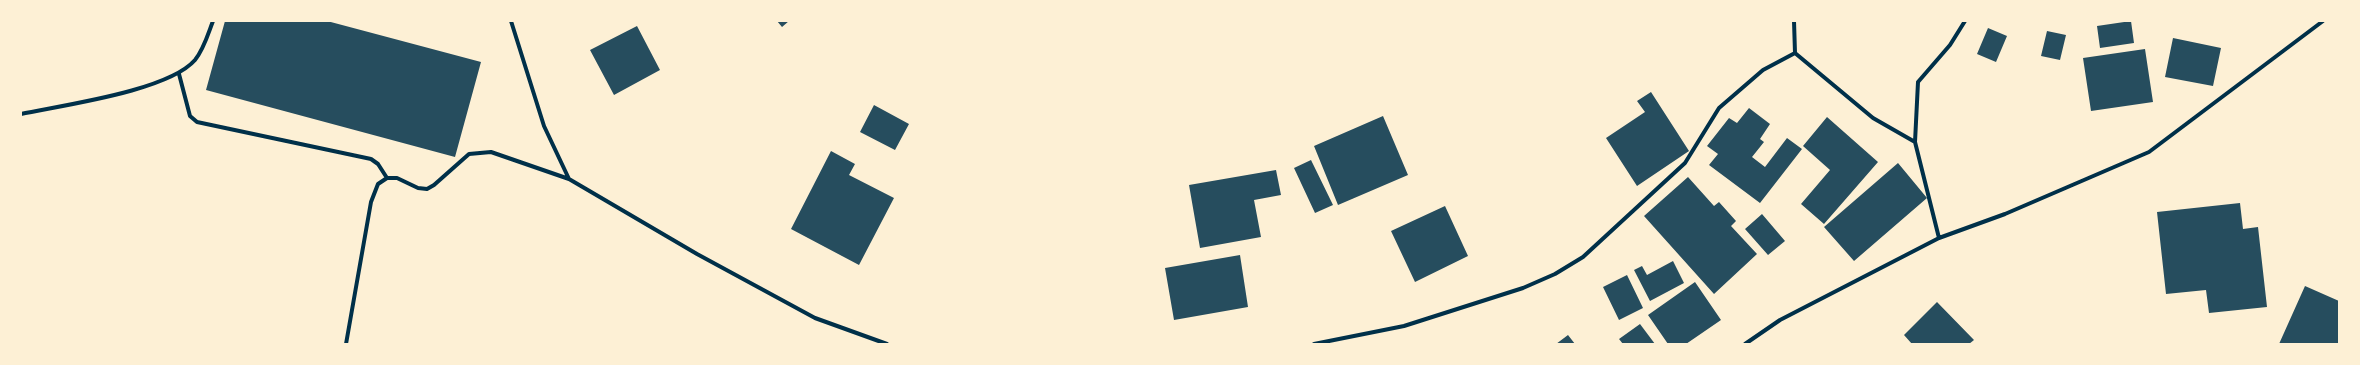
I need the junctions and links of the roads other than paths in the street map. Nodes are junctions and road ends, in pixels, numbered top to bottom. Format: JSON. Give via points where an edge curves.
{"nodes":[{"id":1,"x":213,"y":21,"type":"edge"},
{"id":2,"x":511,"y":21,"type":"edge"},
{"id":3,"x":1794,"y":21,"type":"edge"},
{"id":4,"x":1965,"y":21,"type":"edge"},
{"id":5,"x":2323,"y":21,"type":"edge"},
{"id":6,"x":1795,"y":53,"type":"junction"},
{"id":7,"x":179,"y":74,"type":"junction"},
{"id":8,"x":21,"y":114,"type":"edge"},
{"id":9,"x":1915,"y":142,"type":"junction"},
{"id":10,"x":386,"y":178,"type":"junction"},
{"id":11,"x":569,"y":179,"type":"junction"},
{"id":12,"x":1939,"y":238,"type":"junction"},
{"id":13,"x":346,"y":344,"type":"edge"},
{"id":14,"x":887,"y":344,"type":"edge"},
{"id":15,"x":1314,"y":344,"type":"edge"},
{"id":16,"x":1745,"y":344,"type":"edge"}],
"edges":[{"from":1,"to":7,"type":"street","via":[[195,59]]},
{"from":2,"to":11,"type":"street","via":[[544,126]]},
{"from":3,"to":6,"type":"street"},
{"from":4,"to":9,"type":"street","via":[[1950,45],[1918,82]]},
{"from":5,"to":12,"type":"street","via":[[2149,152],[2005,214]]},
{"from":6,"to":9,"type":"street","via":[[1873,118]]},
{"from":6,"to":15,"type":"street","via":[[1763,70],[1719,108],[1685,163],[1583,257],[1555,274],[1523,288],[1404,326]]},
{"from":7,"to":8,"type":"street","via":[[129,91]]},
{"from":7,"to":10,"type":"street","via":[[190,116],[197,122],[371,160],[378,164]]},
{"from":9,"to":12,"type":"street"},
{"from":10,"to":11,"type":"street","via":[[398,178],[418,188],[427,189],[469,154],[491,152]]},
{"from":10,"to":13,"type":"street","via":[[378,184],[371,202]]},
{"from":11,"to":14,"type":"street","via":[[697,254],[815,318]]},
{"from":12,"to":16,"type":"street","via":[[1780,320]]}]}
